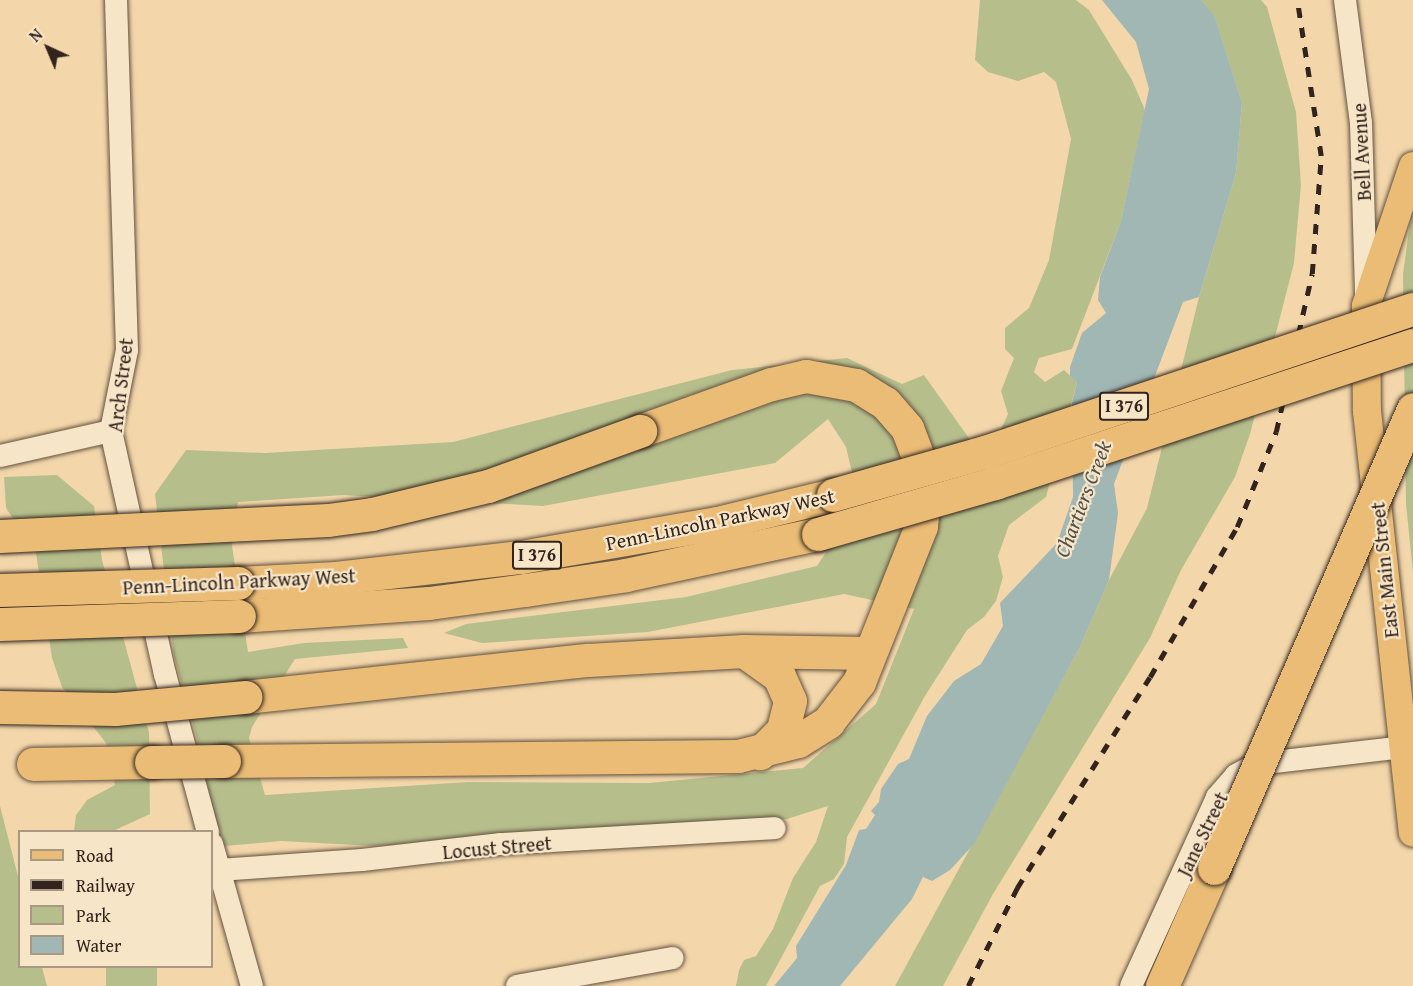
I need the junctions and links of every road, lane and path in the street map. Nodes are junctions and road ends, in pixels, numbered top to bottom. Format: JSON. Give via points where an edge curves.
{"nodes":[{"id":1,"x":116,"y":0,"type":"edge"},
{"id":2,"x":1345,"y":0,"type":"edge"},
{"id":3,"x":1413,"y":166,"type":"edge"},
{"id":4,"x":1366,"y":306,"type":"junction"},
{"id":5,"x":1413,"y":309,"type":"edge"},
{"id":6,"x":1413,"y":345,"type":"edge"},
{"id":7,"x":1413,"y":409,"type":"edge"},
{"id":8,"x":111,"y":431,"type":"junction"},
{"id":9,"x":0,"y":456,"type":"edge"},
{"id":10,"x":0,"y":536,"type":"edge"},
{"id":11,"x":0,"y":590,"type":"edge"},
{"id":12,"x":0,"y":624,"type":"edge"},
{"id":13,"x":744,"y":651,"type":"junction"},
{"id":14,"x":870,"y":653,"type":"junction"},
{"id":15,"x":0,"y":707,"type":"edge"},
{"id":16,"x":1403,"y":747,"type":"junction"},
{"id":17,"x":760,"y":753,"type":"junction"},
{"id":18,"x":33,"y":764,"type":"dead end"},
{"id":19,"x":775,"y":828,"type":"dead end"},
{"id":20,"x":208,"y":830,"type":"edge"},
{"id":21,"x":1413,"y":833,"type":"edge"},
{"id":22,"x":213,"y":848,"type":"edge"},
{"id":23,"x":219,"y":870,"type":"junction"},
{"id":24,"x":672,"y":958,"type":"dead end"},
{"id":25,"x":252,"y":986,"type":"edge"},
{"id":26,"x":517,"y":986,"type":"edge"},
{"id":27,"x":1131,"y":986,"type":"edge"},
{"id":28,"x":1162,"y":986,"type":"edge"}],
"edges":[{"from":1,"to":8,"type":"street","name":"Arch Street","via":[[127,350]]},
{"from":2,"to":4,"type":"street","name":"Bell Avenue","via":[[1361,123]]},
{"from":3,"to":4,"type":"main road","name":"East Main Street"},
{"from":4,"to":16,"type":"main road","name":"East Main Street","via":[[1368,411]]},
{"from":5,"to":11,"type":"highway","name":"Penn-Lincoln Parkway West","number":"I 376","bridge":true,"via":[[986,452],[717,523],[521,557],[336,578]]},
{"from":6,"to":12,"type":"highway","name":"Penn-Lincoln Parkway West","number":"I 376","bridge":true,"via":[[995,483],[818,534],[626,575],[372,608]]},
{"from":7,"to":28,"type":"highway","bridge":true},
{"from":8,"to":9,"type":"street"},
{"from":8,"to":20,"type":"street","name":"Arch Street","via":[[165,674]]},
{"from":10,"to":14,"type":"highway","bridge":true,"via":[[328,520],[410,508],[488,486],[771,384],[824,377],[856,385],[897,414],[916,444],[927,494],[921,526]]},
{"from":13,"to":14,"type":"highway"},
{"from":13,"to":15,"type":"highway","bridge":true,"via":[[588,660],[115,709]]},
{"from":13,"to":17,"type":"highway","via":[[779,676],[789,701],[783,730]]},
{"from":14,"to":17,"type":"highway","via":[[850,697],[828,722],[798,741]]},
{"from":16,"to":21,"type":"main road","name":"East Main Street"},
{"from":16,"to":27,"type":"street","name":"Jane Street","via":[[1257,764],[1236,774],[1213,805]]},
{"from":17,"to":18,"type":"highway","bridge":true},
{"from":19,"to":23,"type":"street","name":"Locust Street","via":[[501,844],[362,860]]},
{"from":22,"to":23,"type":"street"},
{"from":23,"to":25,"type":"street"},
{"from":24,"to":26,"type":"street"}]}
